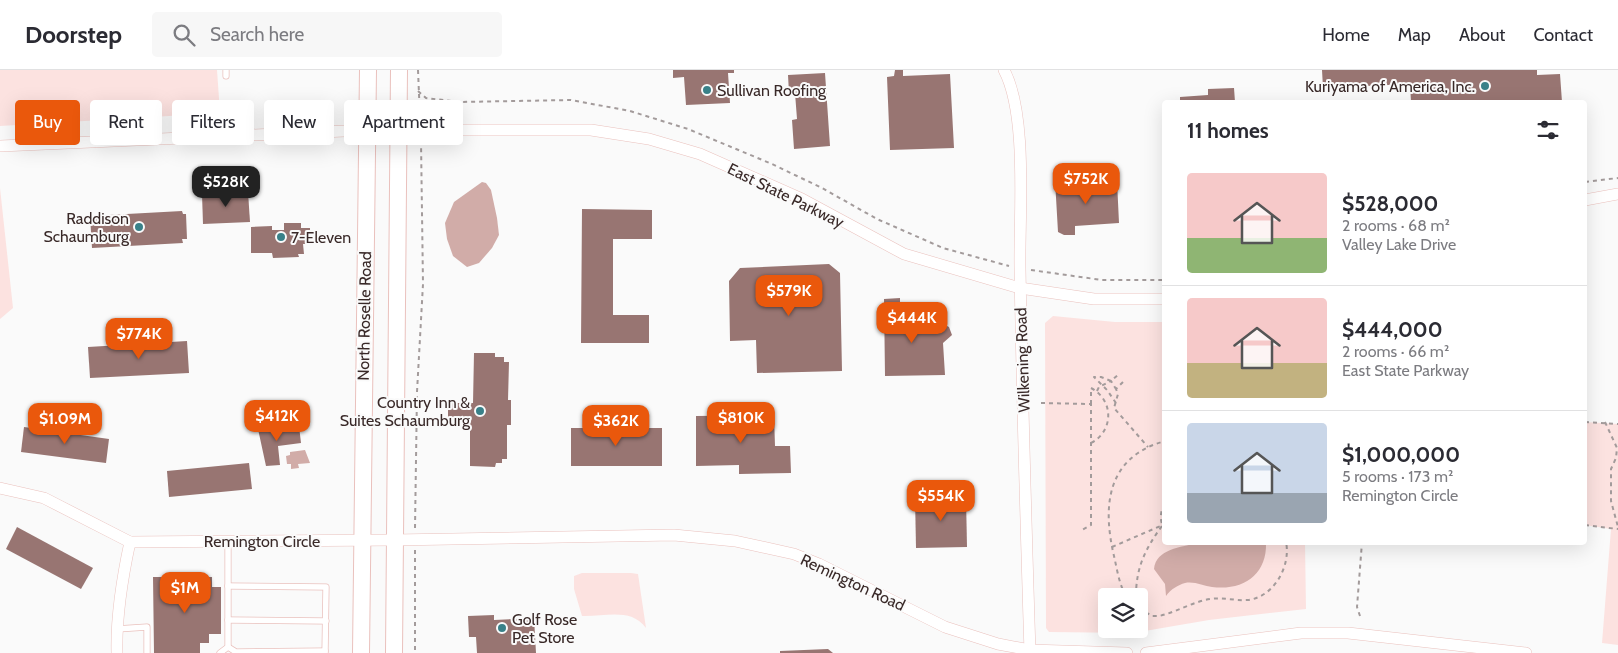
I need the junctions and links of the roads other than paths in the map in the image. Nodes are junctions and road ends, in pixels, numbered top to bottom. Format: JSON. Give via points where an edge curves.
{"nodes":[{"id":1,"x":368,"y":70,"type":"edge"},
{"id":2,"x":399,"y":70,"type":"edge"},
{"id":3,"x":1004,"y":70,"type":"edge"},
{"id":4,"x":368,"y":100,"type":"edge"},
{"id":5,"x":398,"y":100,"type":"edge"},
{"id":6,"x":463,"y":129,"type":"edge"},
{"id":7,"x":344,"y":131,"type":"edge"},
{"id":8,"x":367,"y":145,"type":"edge"},
{"id":9,"x":398,"y":145,"type":"edge"},
{"id":10,"x":0,"y":146,"type":"edge"},
{"id":11,"x":1618,"y":194,"type":"edge"},
{"id":12,"x":1587,"y":200,"type":"edge"},
{"id":13,"x":1020,"y":288,"type":"junction"},
{"id":14,"x":1162,"y":299,"type":"edge"},
{"id":15,"x":0,"y":488,"type":"edge"},
{"id":16,"x":361,"y":540,"type":"junction"},
{"id":17,"x":394,"y":540,"type":"junction"},
{"id":18,"x":228,"y":541,"type":"junction"},
{"id":19,"x":130,"y":542,"type":"junction"},
{"id":20,"x":228,"y":586,"type":"junction"},
{"id":21,"x":228,"y":620,"type":"junction"},
{"id":22,"x":326,"y":621,"type":"junction"},
{"id":23,"x":117,"y":629,"type":"junction"},
{"id":24,"x":228,"y":647,"type":"junction"},
{"id":25,"x":325,"y":652,"type":"edge"},
{"id":26,"x":1030,"y":652,"type":"edge"},
{"id":27,"x":117,"y":653,"type":"edge"},
{"id":28,"x":147,"y":653,"type":"edge"},
{"id":29,"x":220,"y":653,"type":"edge"},
{"id":30,"x":361,"y":653,"type":"edge"},
{"id":31,"x":394,"y":653,"type":"edge"},
{"id":32,"x":1127,"y":653,"type":"edge"},
{"id":33,"x":1146,"y":653,"type":"edge"},
{"id":34,"x":1526,"y":653,"type":"edge"}],
"edges":[{"from":1,"to":4,"type":"main road","name":"North Roselle Road"},
{"from":2,"to":5,"type":"main road","name":"North Roselle Road"},
{"from":3,"to":13,"type":"street","name":"Wilkening Road","via":[[1010,82],[1018,132]]},
{"from":6,"to":13,"type":"street","name":"East State Parkway","via":[[591,130],[649,139],[700,154],[754,177],[904,254]]},
{"from":7,"to":10,"type":"street","name":"East State Parkway"},
{"from":8,"to":16,"type":"main road","name":"North Roselle Road"},
{"from":9,"to":17,"type":"main road","name":"North Roselle Road"},
{"from":11,"to":12,"type":"street"},
{"from":13,"to":14,"type":"street","name":"East State Parkway","via":[[1094,300]]},
{"from":13,"to":26,"type":"street","name":"Wilkening Road"},
{"from":15,"to":19,"type":"street","name":"Remington Circle","via":[[44,498]]},
{"from":16,"to":17,"type":"street","name":"Remington Circle"},
{"from":16,"to":18,"type":"street","name":"Remington Circle"},
{"from":16,"to":30,"type":"main road","name":"North Roselle Road"},
{"from":17,"to":26,"type":"street","name":"Remington Road","via":[[674,534],[735,541],[794,554],[944,627]]},
{"from":17,"to":31,"type":"main road","name":"North Roselle Road"},
{"from":18,"to":19,"type":"street","name":"Remington Circle"},
{"from":18,"to":20,"type":"lane"},
{"from":19,"to":23,"type":"street"},
{"from":20,"to":21,"type":"lane"},
{"from":20,"to":22,"type":"lane","via":[[326,587]]},
{"from":21,"to":22,"type":"lane"},
{"from":21,"to":24,"type":"lane"},
{"from":22,"to":25,"type":"lane"},
{"from":23,"to":27,"type":"street"},
{"from":23,"to":28,"type":"lane","via":[[147,627]]},
{"from":24,"to":25,"type":"lane","via":[[236,652]]},
{"from":24,"to":29,"type":"lane"},
{"from":26,"to":32,"type":"street","name":"Remington Road"},
{"from":33,"to":34,"type":"street","via":[[1301,633],[1348,633]]}]}
